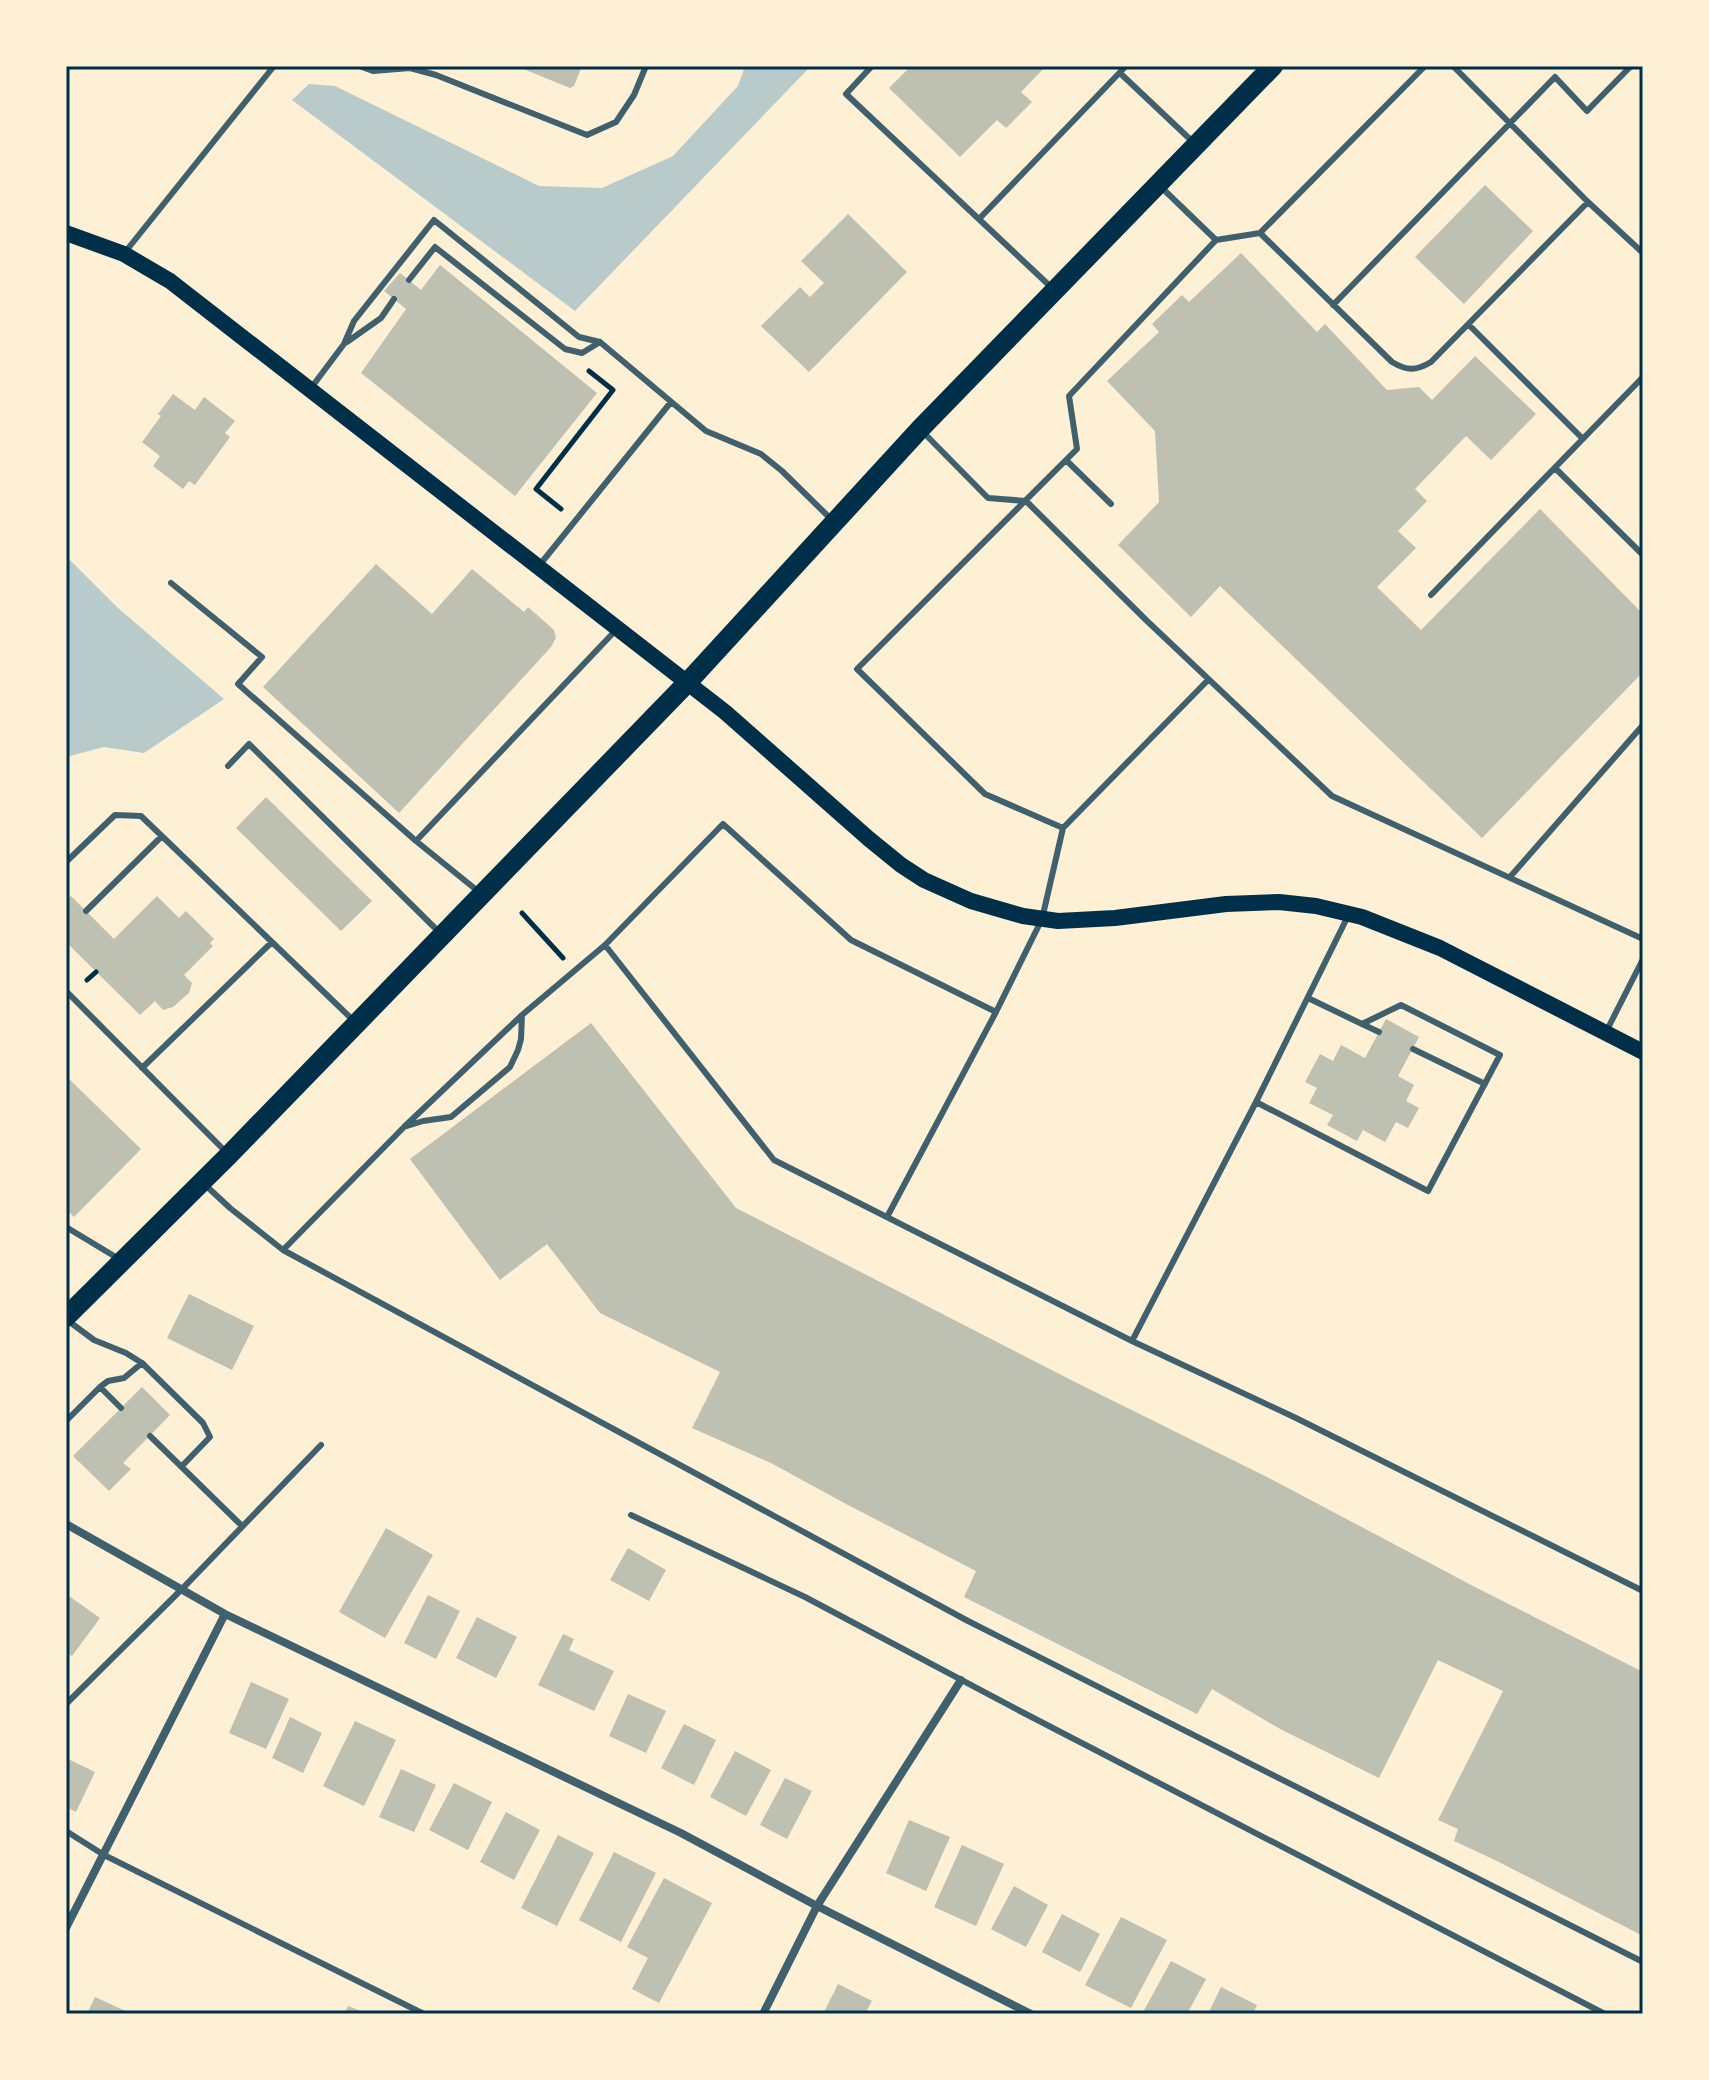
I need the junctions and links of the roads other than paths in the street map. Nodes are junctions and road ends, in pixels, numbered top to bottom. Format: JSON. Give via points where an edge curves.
{"nodes":[{"id":1,"x":274,"y":66,"type":"edge"},
{"id":2,"x":359,"y":66,"type":"edge"},
{"id":3,"x":646,"y":66,"type":"edge"},
{"id":4,"x":872,"y":66,"type":"edge"},
{"id":5,"x":1126,"y":66,"type":"edge"},
{"id":6,"x":1273,"y":66,"type":"edge"},
{"id":7,"x":1425,"y":66,"type":"edge"},
{"id":8,"x":1453,"y":66,"type":"edge"},
{"id":9,"x":1631,"y":66,"type":"edge"},
{"id":10,"x":410,"y":67,"type":"edge"},
{"id":11,"x":1120,"y":73,"type":"junction"},
{"id":12,"x":1510,"y":124,"type":"junction"},
{"id":13,"x":1196,"y":145,"type":"junction"},
{"id":14,"x":1158,"y":185,"type":"junction"},
{"id":15,"x":1588,"y":202,"type":"junction"},
{"id":16,"x":979,"y":219,"type":"junction"},
{"id":17,"x":66,"y":233,"type":"edge"},
{"id":18,"x":1260,"y":233,"type":"junction"},
{"id":19,"x":1216,"y":240,"type":"junction"},
{"id":20,"x":1643,"y":253,"type":"edge"},
{"id":21,"x":124,"y":254,"type":"junction"},
{"id":22,"x":409,"y":280,"type":"dead end"},
{"id":23,"x":1054,"y":291,"type":"junction"},
{"id":24,"x":394,"y":299,"type":"dead end"},
{"id":25,"x":1333,"y":305,"type":"junction"},
{"id":26,"x":1469,"y":325,"type":"junction"},
{"id":27,"x":600,"y":342,"type":"junction"},
{"id":28,"x":344,"y":344,"type":"junction"},
{"id":29,"x":1643,"y":377,"type":"edge"},
{"id":30,"x":310,"y":388,"type":"junction"},
{"id":31,"x":671,"y":402,"type":"junction"},
{"id":32,"x":920,"y":429,"type":"junction"},
{"id":33,"x":1583,"y":439,"type":"junction"},
{"id":34,"x":1066,"y":460,"type":"junction"},
{"id":35,"x":1555,"y":468,"type":"junction"},
{"id":36,"x":1026,"y":501,"type":"junction"},
{"id":37,"x":1111,"y":504,"type":"dead end"},
{"id":38,"x":835,"y":523,"type":"junction"},
{"id":39,"x":1643,"y":555,"type":"edge"},
{"id":40,"x":538,"y":567,"type":"junction"},
{"id":41,"x":171,"y":583,"type":"dead end"},
{"id":42,"x":1431,"y":595,"type":"dead end"},
{"id":43,"x":618,"y":628,"type":"junction"},
{"id":44,"x":1208,"y":680,"type":"junction"},
{"id":45,"x":687,"y":683,"type":"junction"},
{"id":46,"x":1643,"y":725,"type":"edge"},
{"id":47,"x":228,"y":766,"type":"dead end"},
{"id":48,"x":1063,"y":828,"type":"junction"},
{"id":49,"x":162,"y":836,"type":"junction"},
{"id":50,"x":416,"y":841,"type":"junction"},
{"id":51,"x":66,"y":862,"type":"edge"},
{"id":52,"x":1510,"y":877,"type":"junction"},
{"id":53,"x":482,"y":895,"type":"junction"},
{"id":54,"x":86,"y":911,"type":"dead end"},
{"id":55,"x":1349,"y":914,"type":"junction"},
{"id":56,"x":1042,"y":919,"type":"junction"},
{"id":57,"x":442,"y":935,"type":"junction"},
{"id":58,"x":1643,"y":939,"type":"edge"},
{"id":59,"x":272,"y":942,"type":"junction"},
{"id":60,"x":605,"y":945,"type":"junction"},
{"id":61,"x":1643,"y":959,"type":"edge"},
{"id":62,"x":66,"y":991,"type":"edge"},
{"id":63,"x":1308,"y":998,"type":"junction"},
{"id":64,"x":996,"y":1012,"type":"junction"},
{"id":65,"x":522,"y":1015,"type":"junction"},
{"id":66,"x":356,"y":1024,"type":"junction"},
{"id":67,"x":1362,"y":1024,"type":"junction"},
{"id":68,"x":1379,"y":1032,"type":"dead end"},
{"id":69,"x":1605,"y":1033,"type":"junction"},
{"id":70,"x":1413,"y":1049,"type":"dead end"},
{"id":71,"x":1643,"y":1052,"type":"edge"},
{"id":72,"x":142,"y":1068,"type":"junction"},
{"id":73,"x":1485,"y":1084,"type":"junction"},
{"id":74,"x":1256,"y":1102,"type":"junction"},
{"id":75,"x":404,"y":1127,"type":"junction"},
{"id":76,"x":229,"y":1155,"type":"junction"},
{"id":77,"x":202,"y":1182,"type":"junction"},
{"id":78,"x":887,"y":1217,"type":"junction"},
{"id":79,"x":66,"y":1227,"type":"edge"},
{"id":80,"x":283,"y":1250,"type":"junction"},
{"id":81,"x":122,"y":1261,"type":"junction"},
{"id":82,"x":66,"y":1318,"type":"edge"},
{"id":83,"x":1132,"y":1341,"type":"junction"},
{"id":84,"x":142,"y":1363,"type":"junction"},
{"id":85,"x":100,"y":1387,"type":"junction"},
{"id":86,"x":121,"y":1408,"type":"dead end"},
{"id":87,"x":66,"y":1421,"type":"edge"},
{"id":88,"x":150,"y":1436,"type":"dead end"},
{"id":89,"x":321,"y":1445,"type":"dead end"},
{"id":90,"x":182,"y":1466,"type":"junction"},
{"id":91,"x":631,"y":1515,"type":"dead end"},
{"id":92,"x":66,"y":1524,"type":"edge"},
{"id":93,"x":242,"y":1526,"type":"junction"},
{"id":94,"x":182,"y":1589,"type":"junction"},
{"id":95,"x":1643,"y":1591,"type":"edge"},
{"id":96,"x":225,"y":1614,"type":"junction"},
{"id":97,"x":961,"y":1680,"type":"junction"},
{"id":98,"x":66,"y":1704,"type":"edge"},
{"id":99,"x":66,"y":1831,"type":"edge"},
{"id":100,"x":104,"y":1855,"type":"junction"},
{"id":101,"x":817,"y":1906,"type":"junction"},
{"id":102,"x":66,"y":1928,"type":"edge"},
{"id":103,"x":1643,"y":1962,"type":"edge"},
{"id":104,"x":424,"y":2014,"type":"edge"},
{"id":105,"x":763,"y":2014,"type":"edge"},
{"id":106,"x":1031,"y":2014,"type":"edge"},
{"id":107,"x":1605,"y":2014,"type":"edge"}],
"edges":[{"from":1,"to":21,"type":"lane"},
{"from":2,"to":10,"type":"lane","via":[[373,71]]},
{"from":3,"to":10,"type":"lane","via":[[616,122],[587,135]]},
{"from":4,"to":16,"type":"lane","via":[[846,94]]},
{"from":5,"to":11,"type":"lane"},
{"from":6,"to":13,"type":"main road"},
{"from":7,"to":18,"type":"lane"},
{"from":8,"to":12,"type":"lane"},
{"from":9,"to":12,"type":"lane","via":[[1587,111],[1555,77]]},
{"from":11,"to":13,"type":"lane"},
{"from":11,"to":16,"type":"lane"},
{"from":12,"to":15,"type":"lane"},
{"from":12,"to":25,"type":"lane"},
{"from":13,"to":14,"type":"main road"},
{"from":14,"to":19,"type":"lane"},
{"from":14,"to":23,"type":"main road"},
{"from":15,"to":20,"type":"lane"},
{"from":15,"to":26,"type":"lane"},
{"from":16,"to":23,"type":"lane"},
{"from":17,"to":21,"type":"main road"},
{"from":18,"to":19,"type":"lane"},
{"from":18,"to":25,"type":"lane"},
{"from":19,"to":34,"type":"lane","via":[[1069,396],[1077,449]]},
{"from":21,"to":30,"type":"main road","via":[[170,281]]},
{"from":22,"to":27,"type":"lane","via":[[435,247],[565,349],[582,353]]},
{"from":23,"to":32,"type":"main road"},
{"from":24,"to":28,"type":"lane","via":[[381,318]]},
{"from":25,"to":26,"type":"lane","via":[[1405,369],[1431,362]]},
{"from":26,"to":33,"type":"lane"},
{"from":27,"to":28,"type":"lane","via":[[579,337],[434,220],[354,321]]},
{"from":27,"to":31,"type":"lane"},
{"from":28,"to":30,"type":"lane"},
{"from":29,"to":33,"type":"lane"},
{"from":30,"to":40,"type":"main road"},
{"from":31,"to":38,"type":"lane","via":[[706,431],[761,454]]},
{"from":31,"to":40,"type":"lane"},
{"from":32,"to":36,"type":"lane","via":[[988,498]]},
{"from":32,"to":38,"type":"main road"},
{"from":33,"to":35,"type":"lane"},
{"from":34,"to":36,"type":"lane"},
{"from":34,"to":37,"type":"lane"},
{"from":35,"to":39,"type":"lane"},
{"from":35,"to":42,"type":"lane"},
{"from":36,"to":44,"type":"lane"},
{"from":36,"to":48,"type":"lane","via":[[857,669],[985,794]]},
{"from":38,"to":45,"type":"main road"},
{"from":40,"to":43,"type":"main road"},
{"from":41,"to":50,"type":"lane","via":[[262,657],[238,684]]},
{"from":43,"to":45,"type":"main road"},
{"from":43,"to":50,"type":"lane"},
{"from":44,"to":48,"type":"lane"},
{"from":44,"to":52,"type":"lane","via":[[1332,796]]},
{"from":45,"to":53,"type":"main road"},
{"from":45,"to":56,"type":"main road","via":[[901,865],[971,901]]},
{"from":46,"to":52,"type":"lane"},
{"from":47,"to":57,"type":"lane","via":[[249,744]]},
{"from":48,"to":56,"type":"lane"},
{"from":49,"to":51,"type":"lane","via":[[141,816],[115,815]]},
{"from":49,"to":54,"type":"lane"},
{"from":49,"to":59,"type":"lane"},
{"from":50,"to":53,"type":"lane"},
{"from":52,"to":58,"type":"lane"},
{"from":53,"to":57,"type":"main road"},
{"from":55,"to":56,"type":"main road","via":[[1279,902],[1115,918]]},
{"from":55,"to":63,"type":"lane"},
{"from":55,"to":69,"type":"main road","via":[[1440,948]]},
{"from":56,"to":64,"type":"lane"},
{"from":57,"to":66,"type":"main road"},
{"from":59,"to":66,"type":"lane"},
{"from":59,"to":72,"type":"lane"},
{"from":60,"to":64,"type":"lane","via":[[723,824],[851,940]]},
{"from":60,"to":65,"type":"lane"},
{"from":60,"to":78,"type":"lane","via":[[774,1160]]},
{"from":61,"to":69,"type":"lane"},
{"from":62,"to":72,"type":"lane"},
{"from":63,"to":67,"type":"lane"},
{"from":63,"to":74,"type":"lane"},
{"from":64,"to":78,"type":"lane"},
{"from":65,"to":75,"type":"lane"},
{"from":65,"to":75,"type":"lane","via":[[521,1039],[510,1067],[451,1117]]},
{"from":66,"to":76,"type":"main road"},
{"from":67,"to":68,"type":"lane"},
{"from":67,"to":73,"type":"lane","via":[[1401,1005],[1500,1055]]},
{"from":69,"to":71,"type":"main road"},
{"from":70,"to":73,"type":"lane"},
{"from":72,"to":76,"type":"lane"},
{"from":73,"to":74,"type":"lane","via":[[1428,1191]]},
{"from":74,"to":83,"type":"lane"},
{"from":75,"to":80,"type":"lane"},
{"from":76,"to":77,"type":"main road"},
{"from":77,"to":80,"type":"lane"},
{"from":77,"to":81,"type":"main road"},
{"from":78,"to":83,"type":"lane"},
{"from":79,"to":81,"type":"lane"},
{"from":80,"to":103,"type":"lane","via":[[968,1621]]},
{"from":81,"to":82,"type":"main road"},
{"from":82,"to":84,"type":"lane","via":[[94,1340]]},
{"from":83,"to":95,"type":"lane"},
{"from":84,"to":85,"type":"lane","via":[[124,1378]]},
{"from":84,"to":90,"type":"lane","via":[[208,1430],[210,1437]]},
{"from":85,"to":86,"type":"lane"},
{"from":85,"to":87,"type":"lane"},
{"from":88,"to":90,"type":"lane"},
{"from":89,"to":93,"type":"lane"},
{"from":90,"to":93,"type":"lane"},
{"from":91,"to":97,"type":"lane","via":[[805,1597]]},
{"from":92,"to":94,"type":"street"},
{"from":93,"to":94,"type":"lane"},
{"from":94,"to":96,"type":"street"},
{"from":94,"to":98,"type":"lane"},
{"from":96,"to":100,"type":"street"},
{"from":96,"to":101,"type":"street","via":[[681,1833]]},
{"from":97,"to":101,"type":"street"},
{"from":97,"to":107,"type":"lane"},
{"from":99,"to":100,"type":"lane"},
{"from":100,"to":102,"type":"street"},
{"from":100,"to":104,"type":"lane"},
{"from":101,"to":105,"type":"street"},
{"from":101,"to":106,"type":"street"}]}
